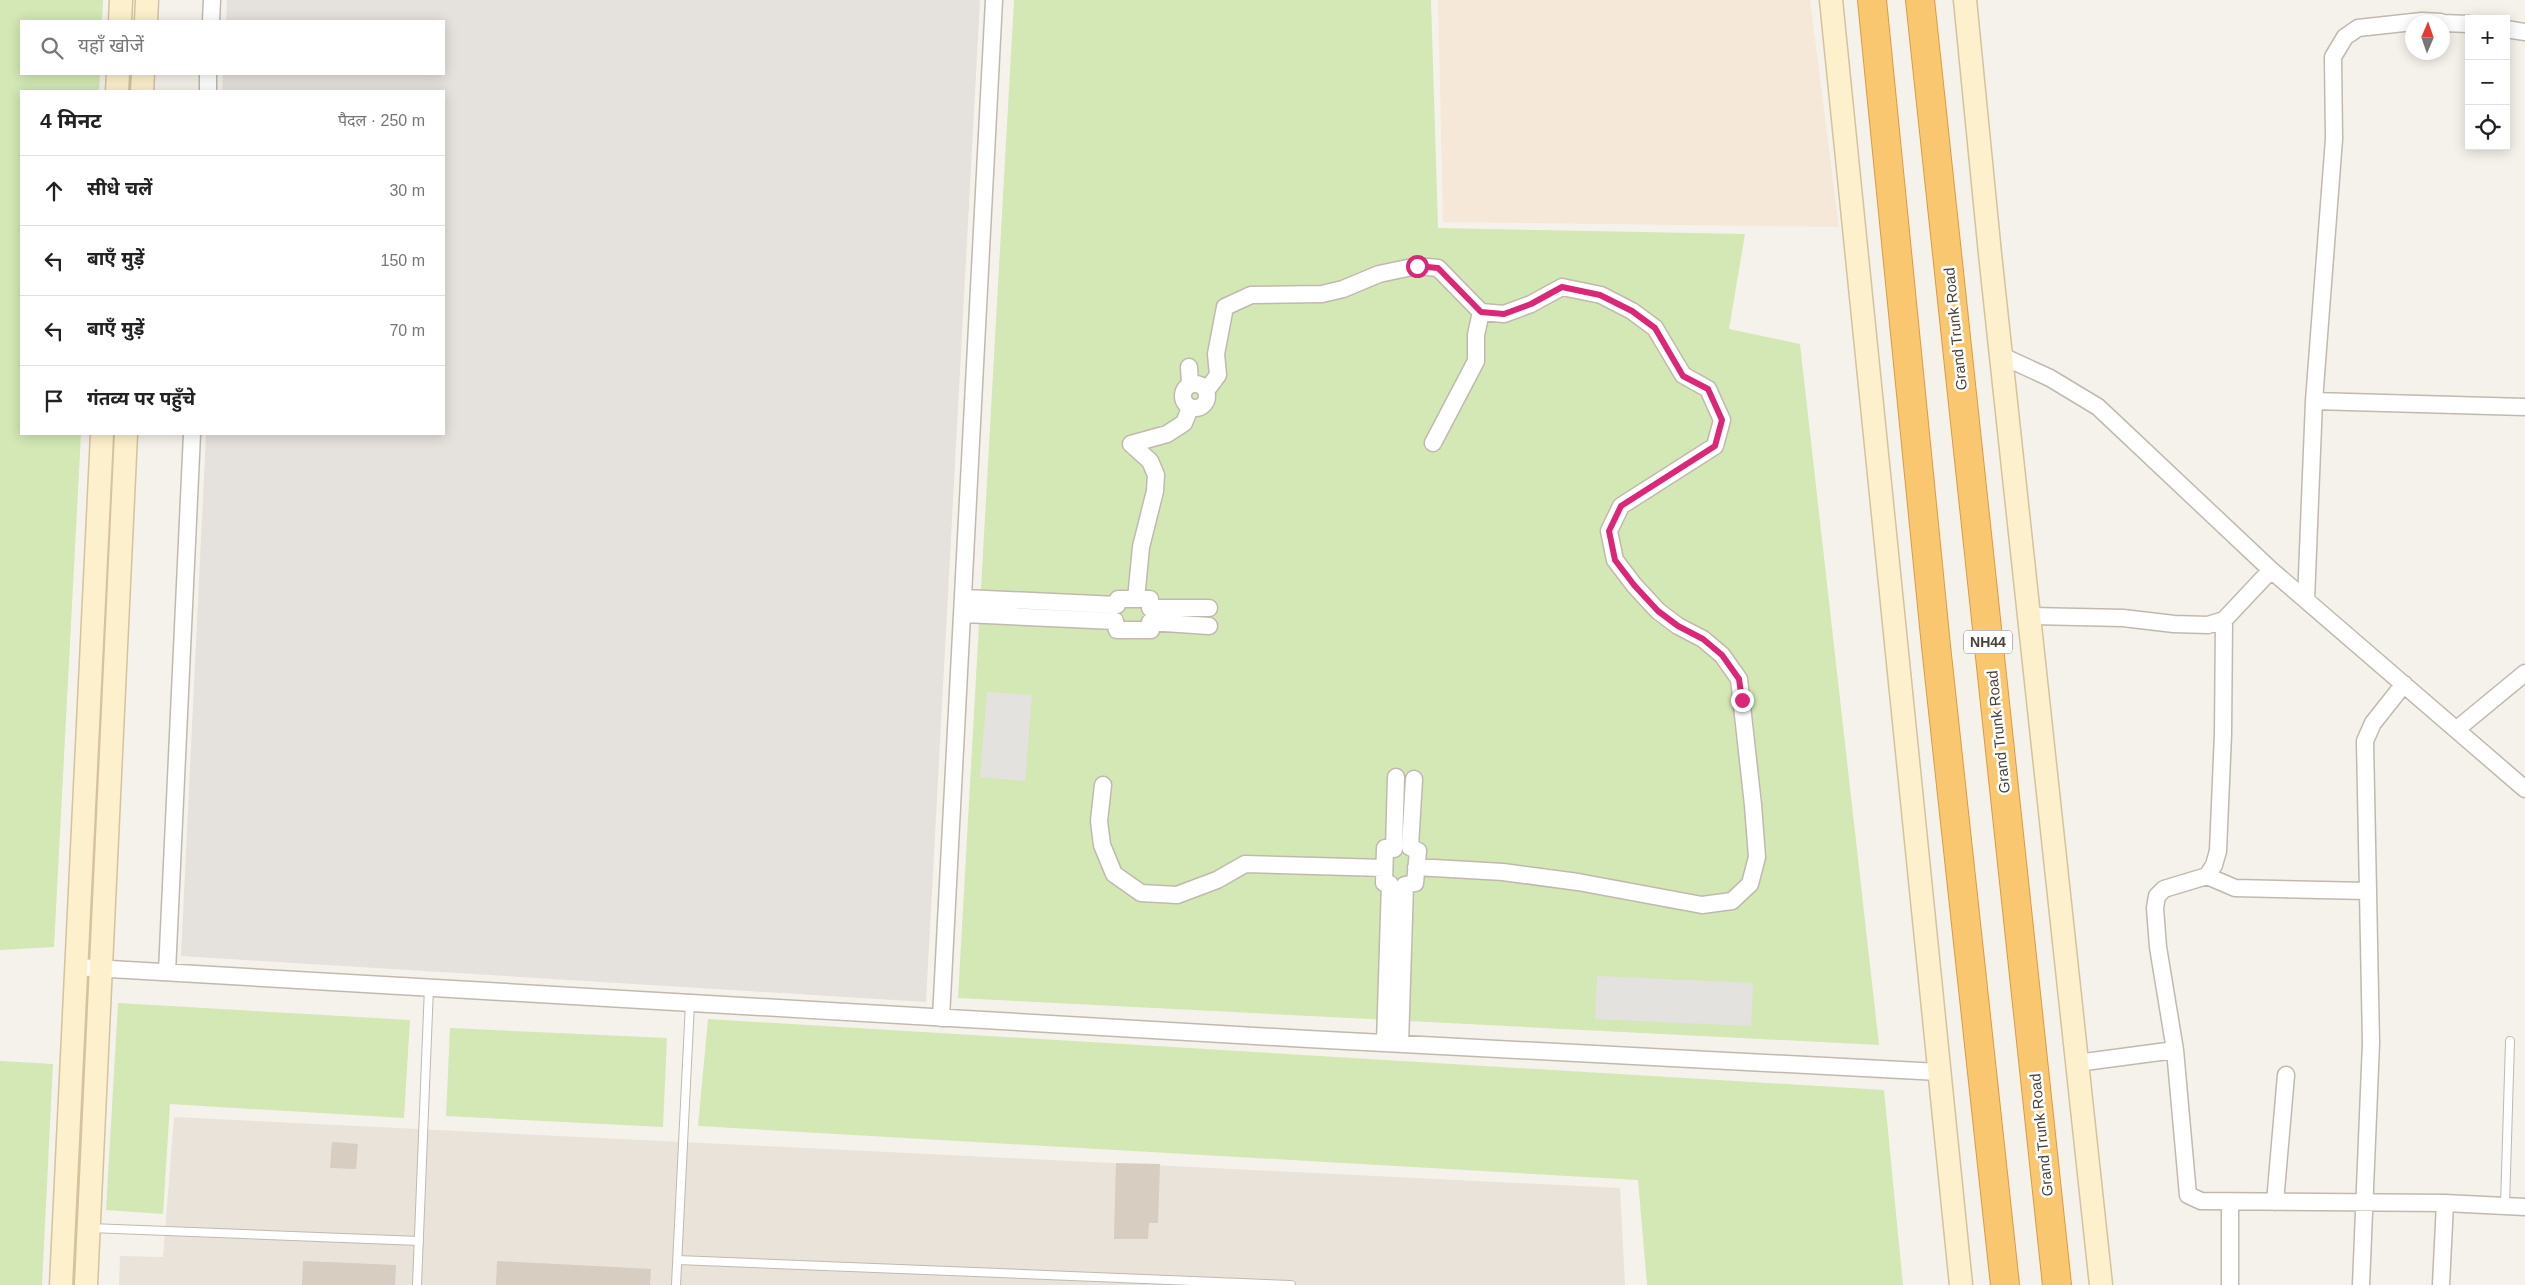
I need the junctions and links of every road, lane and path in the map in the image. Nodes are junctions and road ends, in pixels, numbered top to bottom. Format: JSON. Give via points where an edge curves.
{"nodes":[{"id":1,"x":121,"y":0,"type":"edge"},
{"id":2,"x":147,"y":0,"type":"edge"},
{"id":3,"x":212,"y":0,"type":"edge"},
{"id":4,"x":994,"y":0,"type":"edge"},
{"id":5,"x":1831,"y":0,"type":"edge"},
{"id":6,"x":1872,"y":0,"type":"edge"},
{"id":7,"x":1920,"y":0,"type":"edge"},
{"id":8,"x":1965,"y":0,"type":"edge"},
{"id":9,"x":120,"y":20,"type":"edge"},
{"id":10,"x":146,"y":20,"type":"edge"},
{"id":11,"x":211,"y":20,"type":"edge"},
{"id":12,"x":2450,"y":23,"type":"edge"},
{"id":13,"x":2405,"y":24,"type":"edge"},
{"id":14,"x":2465,"y":24,"type":"edge"},
{"id":15,"x":2510,"y":30,"type":"edge"},
{"id":16,"x":2525,"y":32,"type":"edge"},
{"id":17,"x":118,"y":75,"type":"edge"},
{"id":18,"x":143,"y":75,"type":"edge"},
{"id":19,"x":208,"y":75,"type":"edge"},
{"id":20,"x":117,"y":90,"type":"edge"},
{"id":21,"x":142,"y":90,"type":"edge"},
{"id":22,"x":208,"y":90,"type":"edge"},
{"id":23,"x":1481,"y":312,"type":"junction"},
{"id":24,"x":2000,"y":355,"type":"junction"},
{"id":25,"x":1189,"y":366,"type":"dead end"},
{"id":26,"x":1197,"y":386,"type":"junction"},
{"id":27,"x":2314,"y":401,"type":"junction"},
{"id":28,"x":2525,"y":407,"type":"edge"},
{"id":29,"x":102,"y":435,"type":"edge"},
{"id":30,"x":126,"y":435,"type":"edge"},
{"id":31,"x":192,"y":435,"type":"edge"},
{"id":32,"x":1433,"y":443,"type":"dead end"},
{"id":33,"x":2271,"y":570,"type":"junction"},
{"id":34,"x":1136,"y":599,"type":"junction"},
{"id":35,"x":2306,"y":600,"type":"junction"},
{"id":36,"x":964,"y":606,"type":"junction"},
{"id":37,"x":1209,"y":608,"type":"dead end"},
{"id":38,"x":2029,"y":616,"type":"junction"},
{"id":39,"x":2224,"y":620,"type":"junction"},
{"id":40,"x":1209,"y":626,"type":"dead end"},
{"id":41,"x":2525,"y":673,"type":"edge"},
{"id":42,"x":2404,"y":684,"type":"junction"},
{"id":43,"x":2457,"y":729,"type":"junction"},
{"id":44,"x":1396,"y":777,"type":"dead end"},
{"id":45,"x":1414,"y":779,"type":"dead end"},
{"id":46,"x":1103,"y":785,"type":"dead end"},
{"id":47,"x":2525,"y":789,"type":"edge"},
{"id":48,"x":1416,"y":866,"type":"junction"},
{"id":49,"x":1384,"y":868,"type":"junction"},
{"id":50,"x":2207,"y":876,"type":"junction"},
{"id":51,"x":2367,"y":892,"type":"junction"},
{"id":52,"x":76,"y":966,"type":"junction"},
{"id":53,"x":101,"y":968,"type":"junction"},
{"id":54,"x":167,"y":972,"type":"junction"},
{"id":55,"x":429,"y":988,"type":"junction"},
{"id":56,"x":690,"y":1003,"type":"junction"},
{"id":57,"x":941,"y":1018,"type":"junction"},
{"id":58,"x":2510,"y":1041,"type":"dead end"},
{"id":59,"x":1392,"y":1044,"type":"junction"},
{"id":60,"x":2175,"y":1050,"type":"junction"},
{"id":61,"x":2077,"y":1063,"type":"junction"},
{"id":62,"x":1939,"y":1072,"type":"junction"},
{"id":63,"x":2286,"y":1075,"type":"dead end"},
{"id":64,"x":2230,"y":1202,"type":"junction"},
{"id":65,"x":2275,"y":1202,"type":"junction"},
{"id":66,"x":2364,"y":1203,"type":"junction"},
{"id":67,"x":2445,"y":1203,"type":"junction"},
{"id":68,"x":2505,"y":1206,"type":"junction"},
{"id":69,"x":2525,"y":1207,"type":"edge"},
{"id":70,"x":88,"y":1228,"type":"junction"},
{"id":71,"x":419,"y":1241,"type":"junction"},
{"id":72,"x":678,"y":1260,"type":"junction"},
{"id":73,"x":1222,"y":1284,"type":"edge"},
{"id":74,"x":61,"y":1285,"type":"edge"},
{"id":75,"x":86,"y":1285,"type":"edge"},
{"id":76,"x":417,"y":1285,"type":"edge"},
{"id":77,"x":676,"y":1285,"type":"edge"},
{"id":78,"x":1291,"y":1285,"type":"edge"},
{"id":79,"x":1961,"y":1285,"type":"edge"},
{"id":80,"x":2005,"y":1285,"type":"edge"},
{"id":81,"x":2056,"y":1285,"type":"edge"},
{"id":82,"x":2101,"y":1285,"type":"edge"},
{"id":83,"x":2230,"y":1285,"type":"edge"},
{"id":84,"x":2361,"y":1285,"type":"edge"},
{"id":85,"x":2441,"y":1285,"type":"edge"}],
"edges":[{"from":1,"to":9,"type":"street"},
{"from":2,"to":10,"type":"street"},
{"from":3,"to":11,"type":"street"},
{"from":4,"to":36,"type":"street"},
{"from":5,"to":62,"type":"street"},
{"from":6,"to":80,"type":"highway","via":[[1936,646]]},
{"from":7,"to":81,"type":"highway","name":"Grand Trunk Road","number":"NH44"},
{"from":8,"to":24,"type":"street"},
{"from":12,"to":14,"type":"street"},
{"from":13,"to":27,"type":"street","via":[[2358,28],[2345,37],[2333,57],[2334,139]]},
{"from":15,"to":16,"type":"street"},
{"from":17,"to":20,"type":"street"},
{"from":18,"to":21,"type":"street"},
{"from":19,"to":22,"type":"street"},
{"from":23,"to":26,"type":"street","via":[[1438,268],[1417,266],[1379,274],[1322,294],[1250,295],[1225,307],[1216,354],[1218,375],[1209,387]]},
{"from":23,"to":32,"type":"street","via":[[1476,335],[1476,361]]},
{"from":23,"to":48,"type":"street","via":[[1504,314],[1562,287],[1600,295],[1632,311],[1655,328],[1683,376],[1708,389],[1722,420],[1715,446],[1621,506],[1609,531],[1615,560],[1634,585],[1658,611],[1722,655],[1739,679],[1757,857],[1750,884],[1732,901],[1702,905],[1522,874]]},
{"from":24,"to":33,"type":"street","via":[[2050,378],[2098,407]]},
{"from":24,"to":38,"type":"street"},
{"from":25,"to":26,"type":"street"},
{"from":26,"to":34,"type":"street","via":[[1208,395],[1206,403],[1199,408],[1190,408],[1184,423],[1167,434],[1131,444],[1150,461],[1156,475],[1141,547]]},
{"from":27,"to":28,"type":"street"},
{"from":27,"to":35,"type":"street"},
{"from":29,"to":52,"type":"street"},
{"from":30,"to":53,"type":"street"},
{"from":31,"to":54,"type":"street"},
{"from":33,"to":35,"type":"street"},
{"from":33,"to":39,"type":"street"},
{"from":34,"to":36,"type":"street","via":[[1118,599],[1117,605]]},
{"from":34,"to":37,"type":"street","via":[[1150,599],[1150,608]]},
{"from":35,"to":42,"type":"street"},
{"from":36,"to":40,"type":"street","via":[[1115,620],[1117,630],[1151,630],[1150,622]]},
{"from":36,"to":57,"type":"street"},
{"from":38,"to":39,"type":"street","via":[[2123,618],[2191,625]]},
{"from":38,"to":61,"type":"street"},
{"from":39,"to":50,"type":"street","via":[[2218,851]]},
{"from":41,"to":43,"type":"street"},
{"from":42,"to":43,"type":"street"},
{"from":42,"to":51,"type":"street","via":[[2373,723],[2366,740]]},
{"from":43,"to":47,"type":"street"},
{"from":44,"to":49,"type":"street","via":[[1394,848],[1385,848]]},
{"from":45,"to":48,"type":"street","via":[[1410,847],[1418,851]]},
{"from":46,"to":49,"type":"street","via":[[1099,821],[1102,845],[1114,874],[1141,892],[1177,896],[1217,880],[1244,864]]},
{"from":48,"to":59,"type":"street","via":[[1415,883],[1405,885]]},
{"from":49,"to":59,"type":"street","via":[[1384,883],[1390,884]]},
{"from":50,"to":51,"type":"street","via":[[2235,888]]},
{"from":50,"to":60,"type":"street","via":[[2164,889],[2157,896],[2158,947]]},
{"from":51,"to":66,"type":"street","via":[[2371,1042]]},
{"from":52,"to":53,"type":"street"},
{"from":52,"to":74,"type":"street"},
{"from":53,"to":54,"type":"street"},
{"from":53,"to":70,"type":"street"},
{"from":54,"to":55,"type":"street"},
{"from":55,"to":56,"type":"street"},
{"from":55,"to":71,"type":"lane"},
{"from":56,"to":57,"type":"street"},
{"from":56,"to":72,"type":"lane"},
{"from":57,"to":59,"type":"street"},
{"from":58,"to":68,"type":"lane"},
{"from":59,"to":62,"type":"street"},
{"from":60,"to":61,"type":"street"},
{"from":60,"to":64,"type":"street","via":[[2188,1195],[2201,1201]]},
{"from":61,"to":82,"type":"street"},
{"from":62,"to":79,"type":"street"},
{"from":63,"to":65,"type":"street"},
{"from":64,"to":65,"type":"street"},
{"from":64,"to":83,"type":"street"},
{"from":65,"to":66,"type":"street"},
{"from":66,"to":67,"type":"street"},
{"from":66,"to":84,"type":"street"},
{"from":67,"to":68,"type":"street"},
{"from":67,"to":85,"type":"street"},
{"from":68,"to":69,"type":"street"},
{"from":70,"to":71,"type":"lane"},
{"from":70,"to":75,"type":"street"},
{"from":71,"to":76,"type":"lane"},
{"from":72,"to":73,"type":"lane"},
{"from":72,"to":77,"type":"lane"},
{"from":73,"to":78,"type":"lane"}]}
